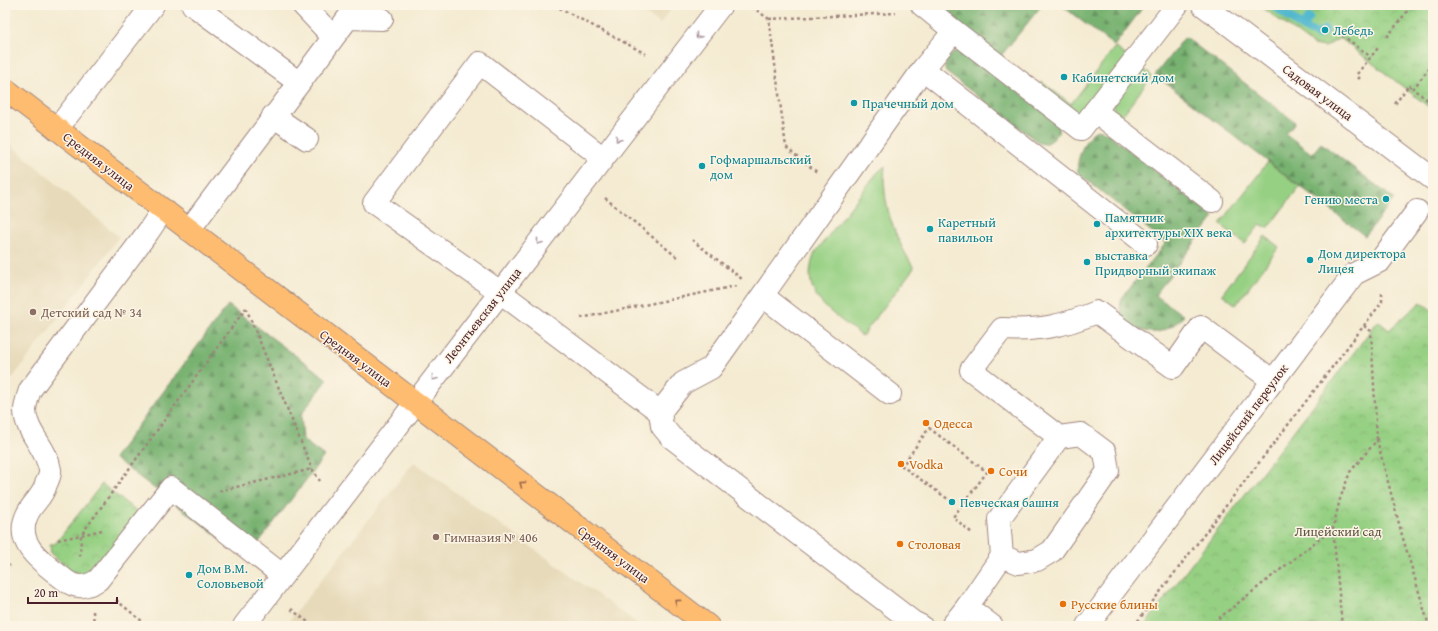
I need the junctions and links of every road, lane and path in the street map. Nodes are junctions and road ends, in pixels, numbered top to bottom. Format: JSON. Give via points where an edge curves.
{"nodes":[{"id":1,"x":153,"y":5,"type":"edge"},
{"id":2,"x":193,"y":5,"type":"edge"},
{"id":3,"x":303,"y":5,"type":"edge"},
{"id":4,"x":554,"y":5,"type":"edge"},
{"id":5,"x":721,"y":5,"type":"edge"},
{"id":6,"x":1177,"y":5,"type":"edge"},
{"id":7,"x":1203,"y":5,"type":"edge"},
{"id":8,"x":1412,"y":5,"type":"edge"},
{"id":9,"x":752,"y":7,"type":"dead end"},
{"id":10,"x":926,"y":8,"type":"edge"},
{"id":11,"x":769,"y":19,"type":"junction"},
{"id":12,"x":382,"y":20,"type":"dead end"},
{"id":13,"x":954,"y":30,"type":"junction"},
{"id":14,"x":1342,"y":36,"type":"dead end"},
{"id":15,"x":333,"y":37,"type":"junction"},
{"id":16,"x":1387,"y":37,"type":"dead end"},
{"id":17,"x":1378,"y":48,"type":"dead end"},
{"id":18,"x":646,"y":54,"type":"dead end"},
{"id":19,"x":1371,"y":57,"type":"junction"},
{"id":20,"x":1433,"y":63,"type":"edge"},
{"id":21,"x":923,"y":69,"type":"junction"},
{"id":22,"x":1358,"y":77,"type":"dead end"},
{"id":23,"x":298,"y":82,"type":"junction"},
{"id":24,"x":5,"y":89,"type":"edge"},
{"id":25,"x":1413,"y":89,"type":"junction"},
{"id":26,"x":1395,"y":104,"type":"dead end"},
{"id":27,"x":1433,"y":104,"type":"edge"},
{"id":28,"x":1095,"y":111,"type":"junction"},
{"id":29,"x":273,"y":116,"type":"junction"},
{"id":30,"x":57,"y":129,"type":"junction"},
{"id":31,"x":307,"y":140,"type":"dead end"},
{"id":32,"x":604,"y":158,"type":"junction"},
{"id":33,"x":1433,"y":179,"type":"edge"},
{"id":34,"x":839,"y":188,"type":"junction"},
{"id":35,"x":604,"y":198,"type":"dead end"},
{"id":36,"x":1212,"y":201,"type":"dead end"},
{"id":37,"x":163,"y":210,"type":"junction"},
{"id":38,"x":1417,"y":211,"type":"dead end"},
{"id":39,"x":189,"y":230,"type":"junction"},
{"id":40,"x":692,"y":240,"type":"dead end"},
{"id":41,"x":1146,"y":244,"type":"dead end"},
{"id":42,"x":678,"y":258,"type":"dead end"},
{"id":43,"x":1380,"y":261,"type":"junction"},
{"id":44,"x":756,"y":290,"type":"junction"},
{"id":45,"x":500,"y":292,"type":"junction"},
{"id":46,"x":578,"y":318,"type":"dead end"},
{"id":47,"x":1364,"y":326,"type":"junction"},
{"id":48,"x":1273,"y":381,"type":"junction"},
{"id":49,"x":890,"y":394,"type":"dead end"},
{"id":50,"x":415,"y":403,"type":"junction"},
{"id":51,"x":660,"y":412,"type":"junction"},
{"id":52,"x":1060,"y":438,"type":"junction"},
{"id":53,"x":1377,"y":440,"type":"junction"},
{"id":54,"x":312,"y":469,"type":"junction"},
{"id":55,"x":320,"y":481,"type":"dead end"},
{"id":56,"x":185,"y":499,"type":"junction"},
{"id":57,"x":952,"y":502,"type":"dead end"},
{"id":58,"x":145,"y":521,"type":"junction"},
{"id":59,"x":1333,"y":528,"type":"junction"},
{"id":60,"x":1002,"y":556,"type":"junction"},
{"id":61,"x":282,"y":575,"type":"junction"},
{"id":62,"x":94,"y":582,"type":"junction"},
{"id":63,"x":967,"y":607,"type":"junction"},
{"id":64,"x":291,"y":608,"type":"dead end"},
{"id":65,"x":148,"y":626,"type":"edge"},
{"id":66,"x":244,"y":626,"type":"edge"},
{"id":67,"x":313,"y":626,"type":"edge"},
{"id":68,"x":708,"y":626,"type":"edge"},
{"id":69,"x":921,"y":626,"type":"edge"},
{"id":70,"x":952,"y":626,"type":"edge"},
{"id":71,"x":992,"y":626,"type":"edge"},
{"id":72,"x":1087,"y":626,"type":"edge"},
{"id":73,"x":1134,"y":626,"type":"edge"},
{"id":74,"x":1209,"y":626,"type":"edge"},
{"id":75,"x":1342,"y":626,"type":"edge"},
{"id":76,"x":1429,"y":626,"type":"edge"}],
"edges":[{"from":1,"to":30,"type":"street"},
{"from":2,"to":23,"type":"street"},
{"from":3,"to":15,"type":"street"},
{"from":4,"to":18,"type":"path"},
{"from":5,"to":32,"type":"street","name":"Леонтьевская улица","one_way":true},
{"from":6,"to":28,"type":"street"},
{"from":7,"to":33,"type":"street","name":"Садовая улица"},
{"from":8,"to":16,"type":"path"},
{"from":9,"to":11,"type":"path"},
{"from":10,"to":11,"type":"path"},
{"from":10,"to":13,"type":"street"},
{"from":11,"to":34,"type":"path","via":[[786,147]]},
{"from":12,"to":15,"type":"street","via":[[348,18]]},
{"from":13,"to":21,"type":"street"},
{"from":13,"to":28,"type":"street","via":[[1081,129]]},
{"from":14,"to":19,"type":"path"},
{"from":15,"to":23,"type":"street"},
{"from":17,"to":19,"type":"path"},
{"from":19,"to":22,"type":"path"},
{"from":20,"to":25,"type":"path"},
{"from":21,"to":34,"type":"street"},
{"from":21,"to":41,"type":"street"},
{"from":23,"to":29,"type":"street"},
{"from":24,"to":30,"type":"main road","name":"Средняя улица"},
{"from":25,"to":26,"type":"path","via":[[1409,85]]},
{"from":25,"to":27,"type":"path"},
{"from":28,"to":36,"type":"street"},
{"from":29,"to":31,"type":"street"},
{"from":29,"to":39,"type":"street"},
{"from":30,"to":37,"type":"main road","name":"Средняя улица"},
{"from":32,"to":45,"type":"street","name":"Леонтьевская улица","one_way":true},
{"from":32,"to":45,"type":"street","via":[[480,63],[374,203]]},
{"from":34,"to":44,"type":"street"},
{"from":35,"to":42,"type":"path"},
{"from":37,"to":39,"type":"main road","name":"Средняя улица"},
{"from":37,"to":62,"type":"street","via":[[30,390],[25,410],[30,430],[42,448],[50,470],[44,493],[27,514],[23,529],[28,546],[37,558],[68,582],[78,586],[89,586]]},
{"from":38,"to":43,"type":"street","name":"Лицейский переулок"},
{"from":39,"to":50,"type":"main road","name":"Средняя улица"},
{"from":40,"to":44,"type":"path"},
{"from":43,"to":47,"type":"path","via":[[1382,302]]},
{"from":43,"to":48,"type":"street","name":"Лицейский переулок","via":[[1354,274]]},
{"from":44,"to":46,"type":"path"},
{"from":44,"to":49,"type":"street"},
{"from":44,"to":51,"type":"street","via":[[711,368],[683,383]]},
{"from":45,"to":50,"type":"street","name":"Леонтьевская улица","one_way":true},
{"from":45,"to":51,"type":"street"},
{"from":47,"to":53,"type":"path","via":[[1371,331]]},
{"from":47,"to":73,"type":"path"},
{"from":48,"to":52,"type":"street","via":[[1201,327],[1172,367],[1097,312],[1053,327],[1030,330],[1002,329],[971,370]]},
{"from":48,"to":72,"type":"street","name":"Лицейский переулок"},
{"from":50,"to":61,"type":"street","name":"Леонтьевская улица"},
{"from":68,"to":50,"type":"main road","name":"Средняя улица","one_way":true},
{"from":51,"to":69,"type":"street","via":[[662,426],[670,438]]},
{"from":52,"to":60,"type":"street","via":[[999,519]]},
{"from":52,"to":60,"type":"street","via":[[1081,434],[1105,452],[1108,471],[1052,551],[1037,560],[1019,563]]},
{"from":53,"to":59,"type":"path","via":[[1350,472]]},
{"from":53,"to":76,"type":"path"},
{"from":54,"to":55,"type":"path"},
{"from":54,"to":56,"type":"path"},
{"from":54,"to":58,"type":"path","via":[[246,308],[81,534]]},
{"from":56,"to":58,"type":"street","via":[[171,488]]},
{"from":56,"to":61,"type":"street"},
{"from":57,"to":60,"type":"path","via":[[902,466],[929,428],[988,472],[953,517]]},
{"from":58,"to":62,"type":"street"},
{"from":59,"to":74,"type":"path"},
{"from":59,"to":75,"type":"path"},
{"from":60,"to":63,"type":"street"},
{"from":61,"to":66,"type":"street","name":"Леонтьевская улица"},
{"from":62,"to":65,"type":"path"},
{"from":63,"to":70,"type":"street"},
{"from":63,"to":71,"type":"street"},
{"from":64,"to":67,"type":"path"}]}
